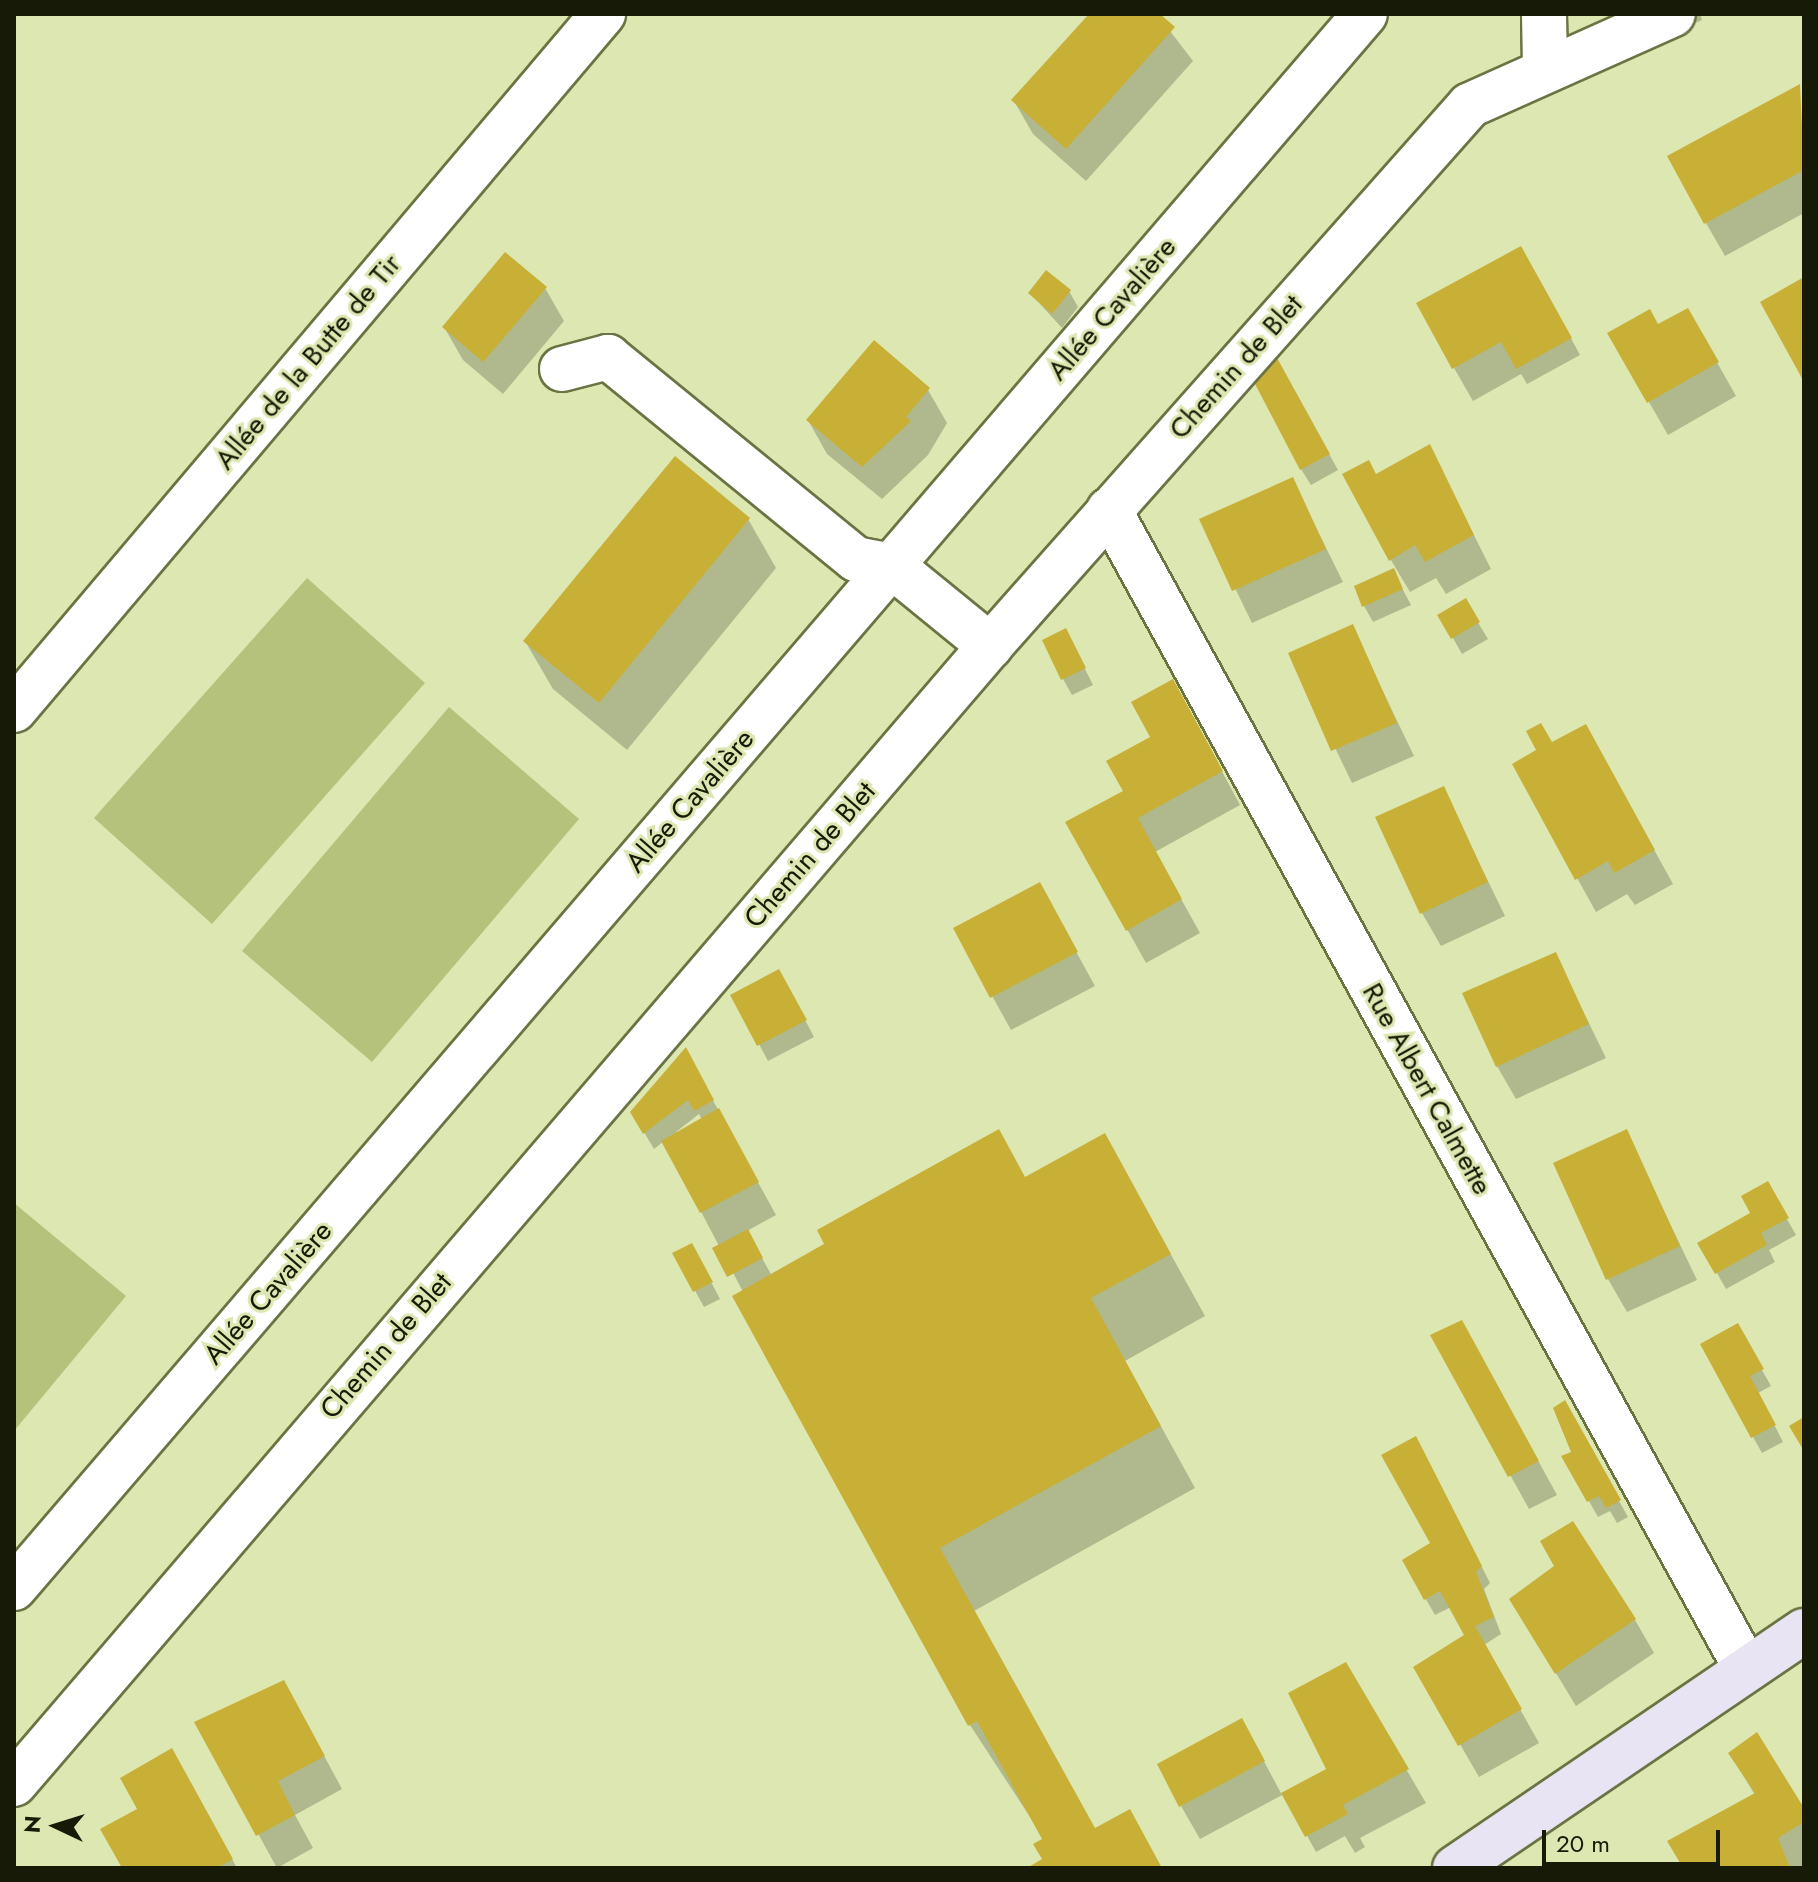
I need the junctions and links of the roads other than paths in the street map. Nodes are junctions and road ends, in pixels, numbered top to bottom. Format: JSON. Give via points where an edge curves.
{"nodes":[{"id":1,"x":603,"y":14,"type":"edge"},
{"id":2,"x":1365,"y":14,"type":"edge"},
{"id":3,"x":1544,"y":14,"type":"edge"},
{"id":4,"x":1673,"y":14,"type":"edge"},
{"id":5,"x":1545,"y":67,"type":"junction"},
{"id":6,"x":562,"y":369,"type":"dead end"},
{"id":7,"x":1109,"y":510,"type":"junction"},
{"id":8,"x":892,"y":566,"type":"junction"},
{"id":9,"x":990,"y":646,"type":"junction"},
{"id":10,"x":14,"y":710,"type":"edge"},
{"id":11,"x":14,"y":1588,"type":"edge"},
{"id":12,"x":1804,"y":1631,"type":"edge"},
{"id":13,"x":1746,"y":1668,"type":"junction"},
{"id":14,"x":14,"y":1784,"type":"edge"},
{"id":15,"x":1455,"y":1868,"type":"edge"}],
"edges":[{"from":1,"to":10,"type":"street","name":"Allée de la Butte de Tir"},
{"from":2,"to":8,"type":"street","name":"Allée Cavalière"},
{"from":3,"to":5,"type":"street"},
{"from":4,"to":5,"type":"street","name":"Chemin de Blet"},
{"from":5,"to":7,"type":"street","name":"Chemin de Blet","via":[[1470,105]]},
{"from":6,"to":8,"type":"street","via":[[608,357],[856,559]]},
{"from":7,"to":9,"type":"street","name":"Chemin de Blet"},
{"from":7,"to":13,"type":"street","name":"Rue Albert Calmette"},
{"from":8,"to":9,"type":"street"},
{"from":8,"to":11,"type":"street","name":"Allée Cavalière"},
{"from":9,"to":14,"type":"street","name":"Chemin de Blet"},
{"from":12,"to":13,"type":"main road"},
{"from":13,"to":15,"type":"main road"}]}
